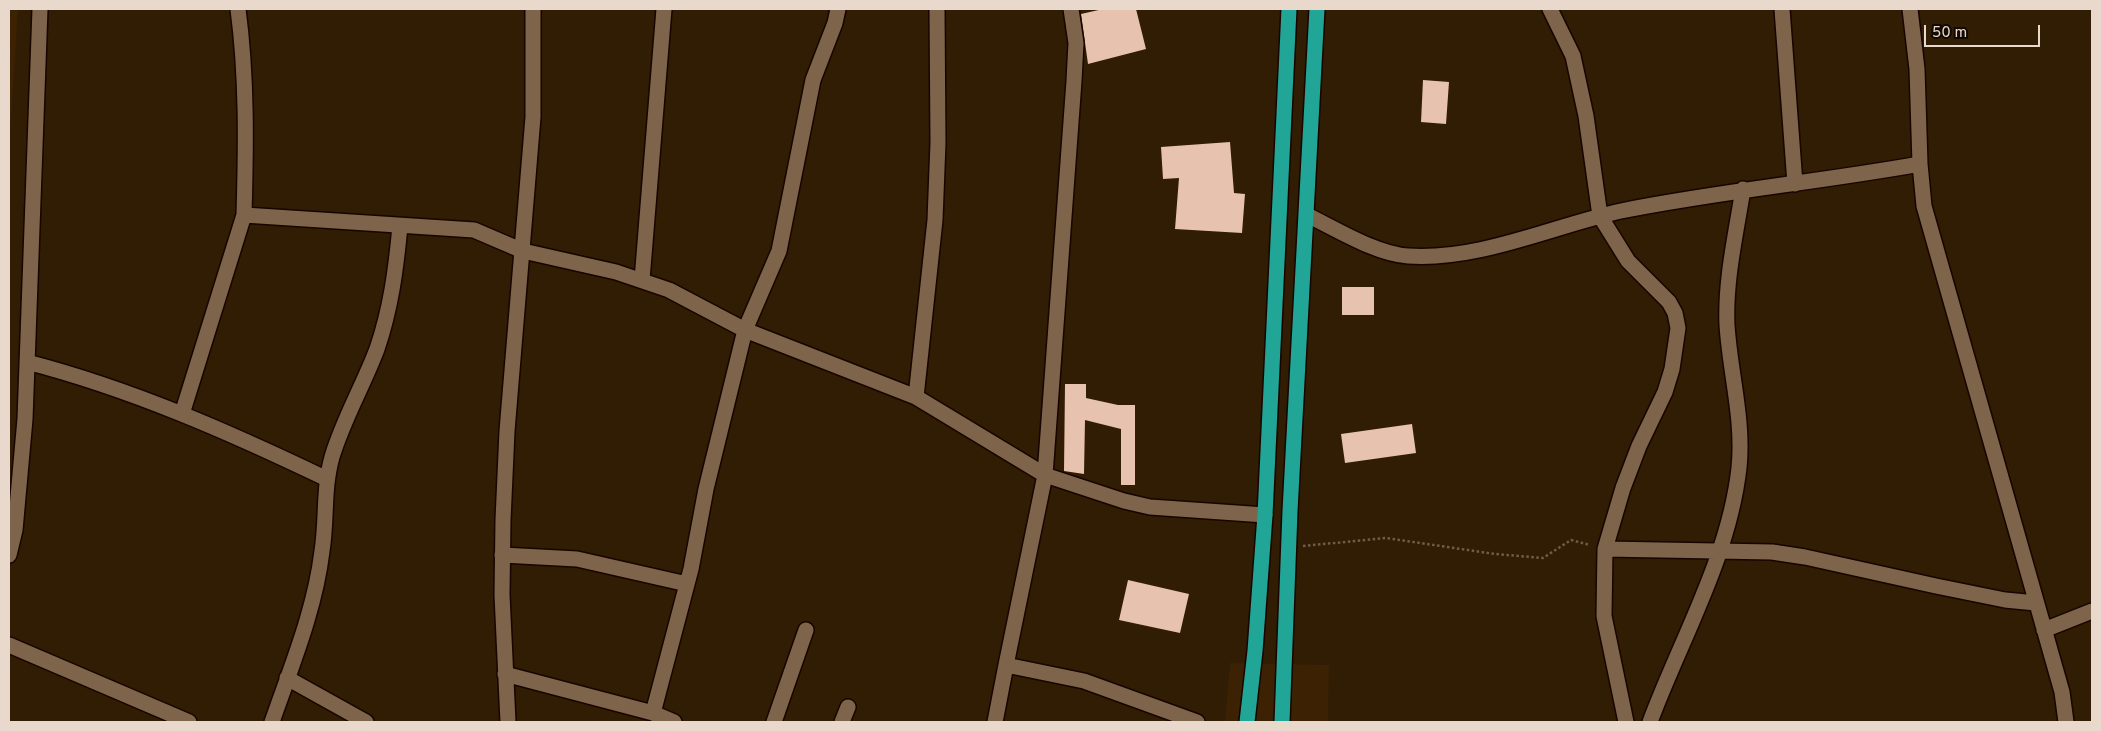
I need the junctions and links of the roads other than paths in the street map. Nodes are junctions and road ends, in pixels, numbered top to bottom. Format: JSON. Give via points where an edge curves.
{"nodes":[{"id":1,"x":40,"y":9,"type":"edge"},
{"id":2,"x":238,"y":9,"type":"edge"},
{"id":3,"x":533,"y":9,"type":"edge"},
{"id":4,"x":664,"y":9,"type":"edge"},
{"id":5,"x":838,"y":9,"type":"edge"},
{"id":6,"x":937,"y":9,"type":"edge"},
{"id":7,"x":1071,"y":9,"type":"edge"},
{"id":8,"x":1289,"y":9,"type":"edge"},
{"id":9,"x":1317,"y":9,"type":"edge"},
{"id":10,"x":1550,"y":9,"type":"edge"},
{"id":11,"x":1782,"y":9,"type":"edge"},
{"id":12,"x":1910,"y":9,"type":"edge"},
{"id":13,"x":1920,"y":164,"type":"junction"},
{"id":14,"x":1795,"y":184,"type":"junction"},
{"id":15,"x":1743,"y":190,"type":"junction"},
{"id":16,"x":244,"y":215,"type":"junction"},
{"id":17,"x":1307,"y":215,"type":"junction"},
{"id":18,"x":1600,"y":216,"type":"junction"},
{"id":19,"x":400,"y":226,"type":"junction"},
{"id":20,"x":523,"y":251,"type":"junction"},
{"id":21,"x":642,"y":280,"type":"junction"},
{"id":22,"x":745,"y":330,"type":"junction"},
{"id":23,"x":27,"y":362,"type":"junction"},
{"id":24,"x":916,"y":397,"type":"junction"},
{"id":25,"x":182,"y":414,"type":"junction"},
{"id":26,"x":1045,"y":475,"type":"junction"},
{"id":27,"x":326,"y":478,"type":"junction"},
{"id":28,"x":1265,"y":515,"type":"junction"},
{"id":29,"x":1605,"y":549,"type":"junction"},
{"id":30,"x":1720,"y":551,"type":"junction"},
{"id":31,"x":9,"y":555,"type":"edge"},
{"id":32,"x":502,"y":556,"type":"junction"},
{"id":33,"x":687,"y":584,"type":"junction"},
{"id":34,"x":2036,"y":603,"type":"junction"},
{"id":35,"x":2092,"y":611,"type":"edge"},
{"id":36,"x":806,"y":630,"type":"dead end"},
{"id":37,"x":2044,"y":630,"type":"junction"},
{"id":38,"x":9,"y":645,"type":"edge"},
{"id":39,"x":1006,"y":665,"type":"junction"},
{"id":40,"x":505,"y":674,"type":"junction"},
{"id":41,"x":287,"y":678,"type":"junction"},
{"id":42,"x":848,"y":707,"type":"dead end"},
{"id":43,"x":653,"y":714,"type":"junction"},
{"id":44,"x":189,"y":722,"type":"edge"},
{"id":45,"x":272,"y":722,"type":"edge"},
{"id":46,"x":366,"y":722,"type":"edge"},
{"id":47,"x":508,"y":722,"type":"edge"},
{"id":48,"x":674,"y":722,"type":"edge"},
{"id":49,"x":774,"y":722,"type":"edge"},
{"id":50,"x":842,"y":722,"type":"edge"},
{"id":51,"x":995,"y":722,"type":"edge"},
{"id":52,"x":1197,"y":722,"type":"edge"},
{"id":53,"x":1247,"y":722,"type":"edge"},
{"id":54,"x":1282,"y":722,"type":"edge"},
{"id":55,"x":1626,"y":722,"type":"edge"},
{"id":56,"x":1650,"y":722,"type":"edge"},
{"id":57,"x":2066,"y":722,"type":"edge"}],
"edges":[{"from":1,"to":23,"type":"street"},
{"from":2,"to":16,"type":"street","via":[[246,130]]},
{"from":3,"to":20,"type":"street","via":[[534,117]]},
{"from":4,"to":21,"type":"street"},
{"from":5,"to":22,"type":"street","via":[[813,80],[779,251]]},
{"from":6,"to":24,"type":"street","via":[[935,212]]},
{"from":7,"to":26,"type":"street","via":[[1076,43],[1074,81]]},
{"from":8,"to":28,"type":"highway"},
{"from":9,"to":17,"type":"highway"},
{"from":10,"to":18,"type":"street","via":[[1573,56],[1586,116]]},
{"from":11,"to":14,"type":"street"},
{"from":12,"to":13,"type":"street","via":[[1917,69]]},
{"from":13,"to":14,"type":"street"},
{"from":13,"to":34,"type":"street","via":[[1924,206]]},
{"from":14,"to":15,"type":"street"},
{"from":15,"to":18,"type":"street"},
{"from":15,"to":30,"type":"street","via":[[1726,292],[1729,353],[1741,445],[1736,490]]},
{"from":16,"to":19,"type":"street"},
{"from":16,"to":25,"type":"street"},
{"from":17,"to":18,"type":"street","via":[[1381,250],[1406,256],[1452,253],[1504,244]]},
{"from":17,"to":54,"type":"highway"},
{"from":18,"to":29,"type":"street","via":[[1628,262],[1669,302],[1678,328],[1665,392],[1639,446]]},
{"from":19,"to":20,"type":"street","via":[[474,230]]},
{"from":19,"to":27,"type":"street","via":[[391,305]]},
{"from":20,"to":21,"type":"street"},
{"from":20,"to":32,"type":"street","via":[[507,431]]},
{"from":21,"to":22,"type":"street","via":[[669,290]]},
{"from":22,"to":24,"type":"street"},
{"from":22,"to":33,"type":"street","via":[[706,489]]},
{"from":23,"to":25,"type":"street","via":[[102,383]]},
{"from":23,"to":31,"type":"street","via":[[18,502]]},
{"from":24,"to":26,"type":"street"},
{"from":25,"to":27,"type":"street"},
{"from":26,"to":28,"type":"street","via":[[1124,502],[1150,507]]},
{"from":26,"to":39,"type":"street"},
{"from":27,"to":41,"type":"street","via":[[322,552],[306,621]]},
{"from":28,"to":53,"type":"highway"},
{"from":29,"to":30,"type":"street"},
{"from":29,"to":55,"type":"street","via":[[1604,616]]},
{"from":30,"to":34,"type":"street","via":[[1772,552],[1805,557],[2005,600]]},
{"from":30,"to":56,"type":"street"},
{"from":32,"to":33,"type":"street","via":[[577,559]]},
{"from":32,"to":40,"type":"street"},
{"from":33,"to":43,"type":"street"},
{"from":34,"to":37,"type":"street"},
{"from":35,"to":37,"type":"street"},
{"from":36,"to":49,"type":"street"},
{"from":37,"to":57,"type":"street","via":[[2062,692]]},
{"from":38,"to":44,"type":"street"},
{"from":39,"to":51,"type":"street"},
{"from":39,"to":52,"type":"street","via":[[1084,681]]},
{"from":40,"to":43,"type":"street"},
{"from":40,"to":47,"type":"street"},
{"from":41,"to":45,"type":"street"},
{"from":41,"to":46,"type":"street"},
{"from":42,"to":50,"type":"street"},
{"from":43,"to":48,"type":"street"}]}
